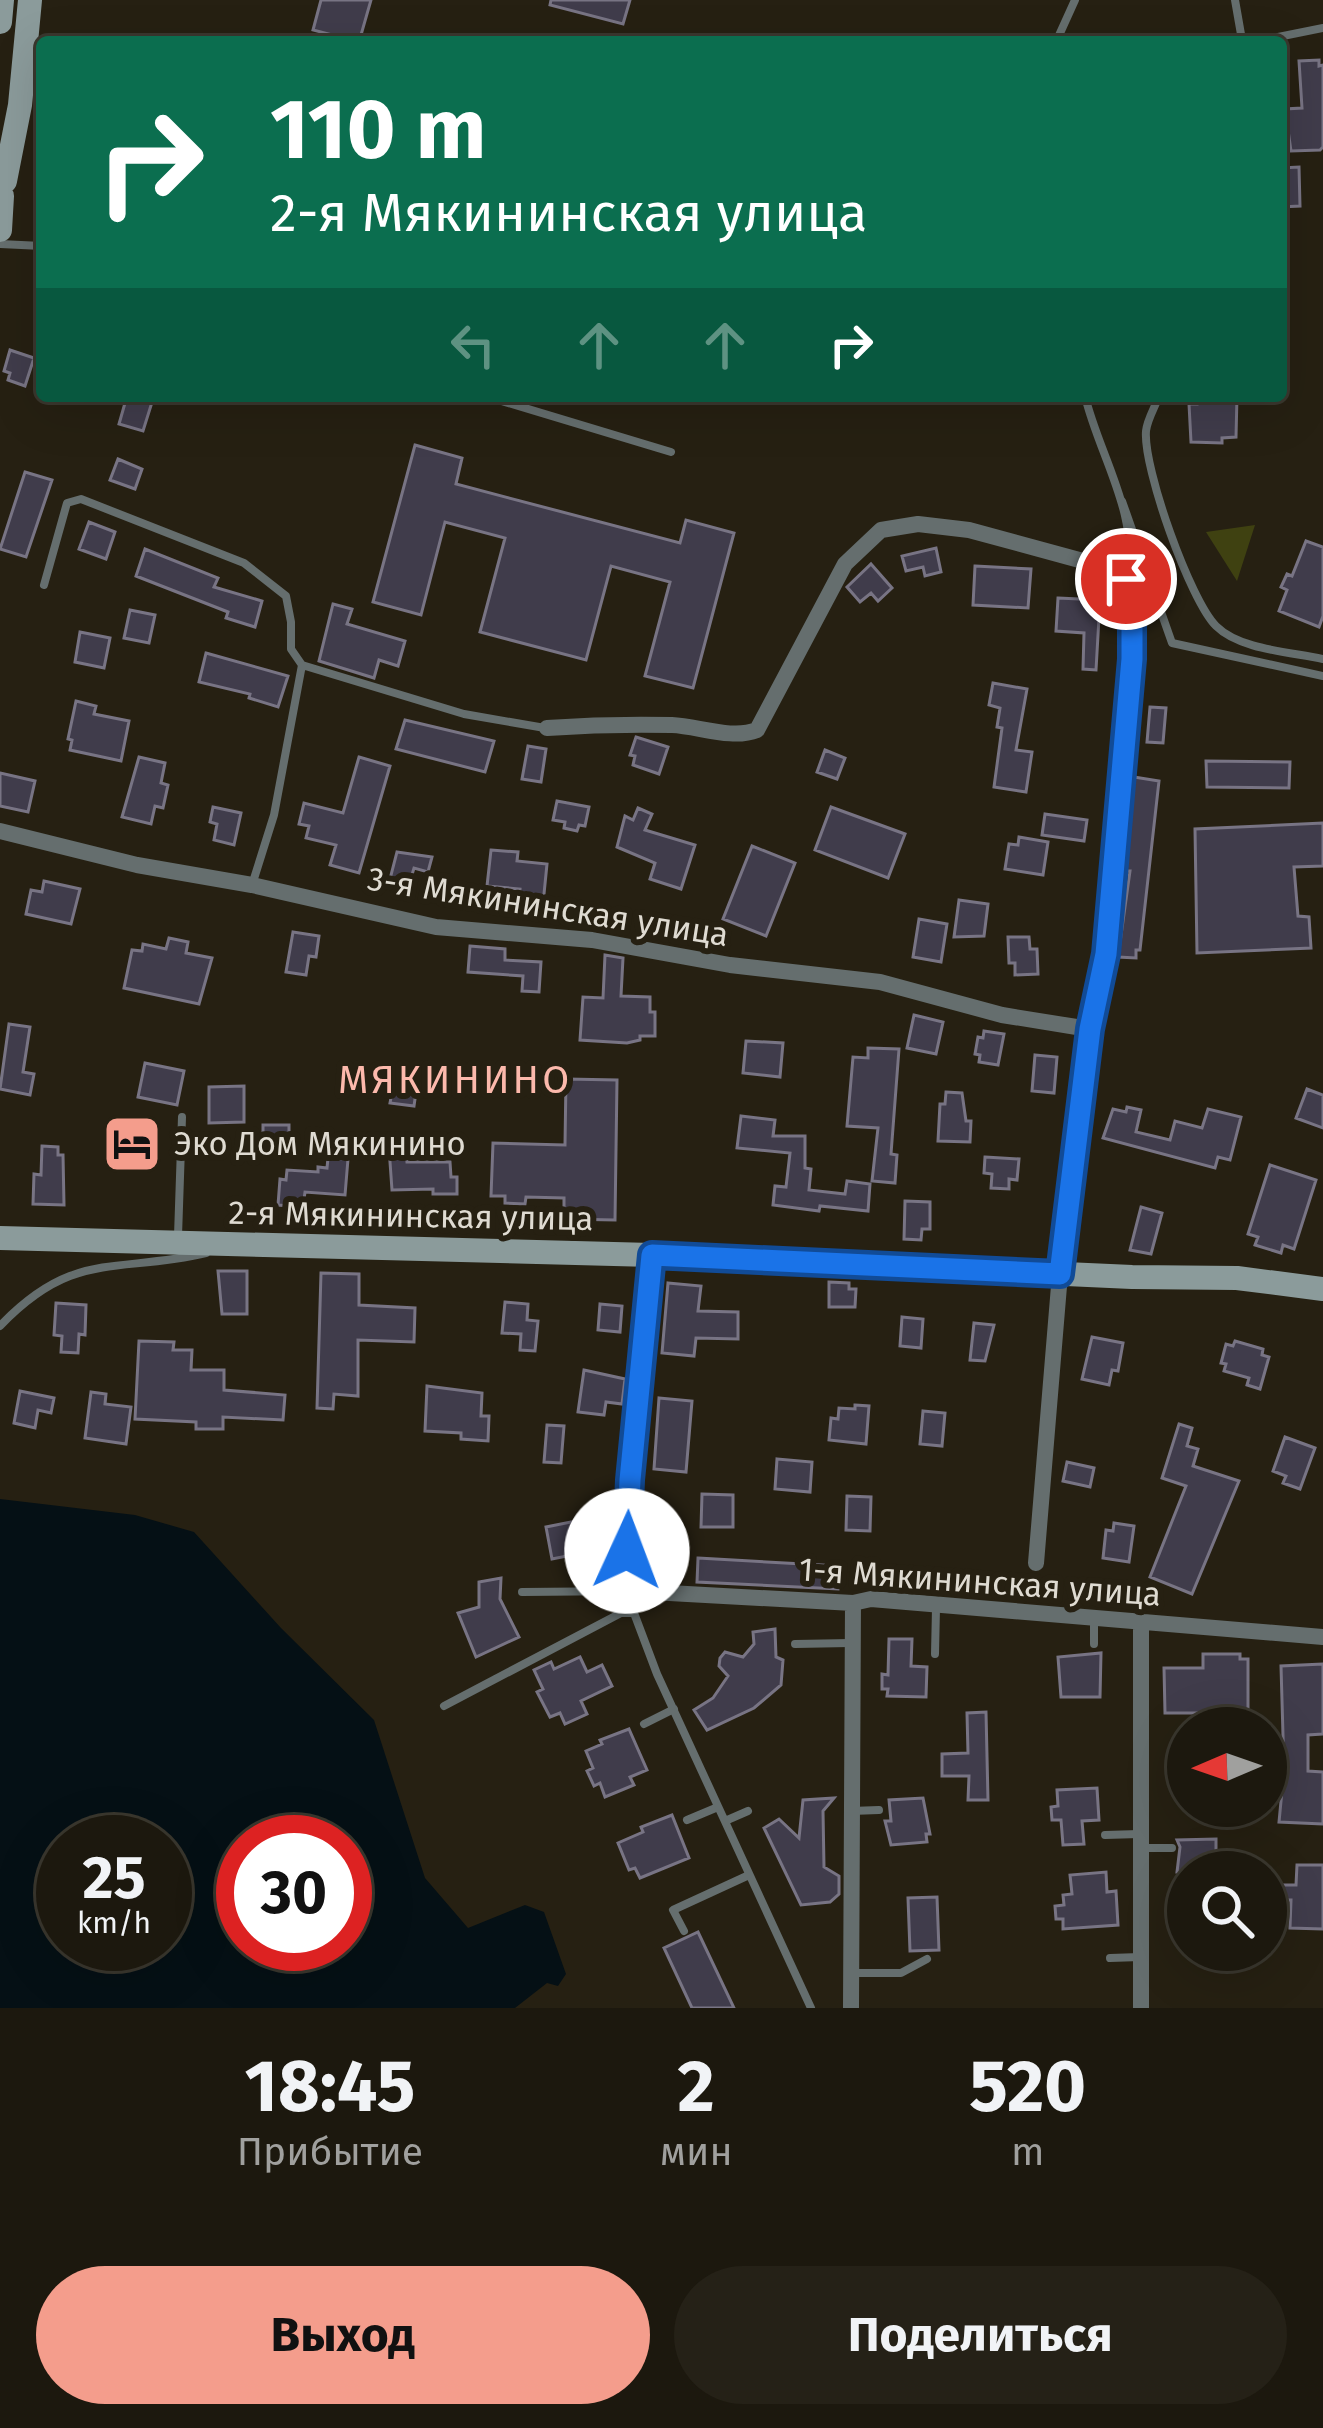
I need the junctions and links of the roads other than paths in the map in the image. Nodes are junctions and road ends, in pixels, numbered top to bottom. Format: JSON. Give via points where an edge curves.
{"nodes":[{"id":1,"x":2,"y":0,"type":"edge"},
{"id":2,"x":30,"y":0,"type":"edge"},
{"id":3,"x":1075,"y":0,"type":"edge"},
{"id":4,"x":1234,"y":0,"type":"edge"},
{"id":5,"x":0,"y":22,"type":"edge"},
{"id":6,"x":1323,"y":28,"type":"edge"},
{"id":7,"x":1059,"y":36,"type":"edge"},
{"id":8,"x":1241,"y":36,"type":"edge"},
{"id":9,"x":1287,"y":37,"type":"edge"},
{"id":10,"x":2,"y":184,"type":"edge"},
{"id":11,"x":0,"y":230,"type":"edge"},
{"id":12,"x":0,"y":244,"type":"edge"},
{"id":13,"x":36,"y":246,"type":"edge"},
{"id":14,"x":505,"y":402,"type":"edge"},
{"id":15,"x":1086,"y":402,"type":"edge"},
{"id":16,"x":1157,"y":402,"type":"edge"},
{"id":17,"x":671,"y":452,"type":"dead end"},
{"id":18,"x":1122,"y":501,"type":"junction"},
{"id":19,"x":1126,"y":579,"type":"junction"},
{"id":20,"x":44,"y":585,"type":"dead end"},
{"id":21,"x":1323,"y":659,"type":"edge"},
{"id":22,"x":302,"y":665,"type":"junction"},
{"id":23,"x":1323,"y":676,"type":"edge"},
{"id":24,"x":547,"y":728,"type":"joint"},
{"id":25,"x":0,"y":830,"type":"edge"},
{"id":26,"x":252,"y":885,"type":"junction"},
{"id":27,"x":1090,"y":1029,"type":"junction"},
{"id":28,"x":182,"y":1117,"type":"dead end"},
{"id":29,"x":0,"y":1238,"type":"edge"},
{"id":30,"x":178,"y":1244,"type":"junction"},
{"id":31,"x":243,"y":1245,"type":"junction"},
{"id":32,"x":652,"y":1255,"type":"junction"},
{"id":33,"x":1060,"y":1274,"type":"junction"},
{"id":34,"x":1323,"y":1289,"type":"edge"},
{"id":35,"x":0,"y":1326,"type":"edge"},
{"id":36,"x":1036,"y":1563,"type":"dead end"},
{"id":37,"x":633,"y":1591,"type":"junction"},
{"id":38,"x":522,"y":1592,"type":"dead end"},
{"id":39,"x":853,"y":1603,"type":"junction"},
{"id":40,"x":937,"y":1604,"type":"junction"},
{"id":41,"x":634,"y":1613,"type":"junction"},
{"id":42,"x":1094,"y":1617,"type":"junction"},
{"id":43,"x":1142,"y":1622,"type":"junction"},
{"id":44,"x":1323,"y":1637,"type":"edge"},
{"id":45,"x":852,"y":1643,"type":"junction"},
{"id":46,"x":795,"y":1644,"type":"dead end"},
{"id":47,"x":1094,"y":1644,"type":"dead end"},
{"id":48,"x":935,"y":1654,"type":"dead end"},
{"id":49,"x":444,"y":1706,"type":"dead end"},
{"id":50,"x":674,"y":1709,"type":"junction"},
{"id":51,"x":644,"y":1724,"type":"dead end"},
{"id":52,"x":718,"y":1807,"type":"junction"},
{"id":53,"x":879,"y":1810,"type":"dead end"},
{"id":54,"x":748,"y":1811,"type":"dead end"},
{"id":55,"x":851,"y":1811,"type":"junction"},
{"id":56,"x":687,"y":1820,"type":"dead end"},
{"id":57,"x":724,"y":1821,"type":"junction"},
{"id":58,"x":1105,"y":1835,"type":"dead end"},
{"id":59,"x":1141,"y":1841,"type":"junction"},
{"id":60,"x":1172,"y":1848,"type":"dead end"},
{"id":61,"x":749,"y":1875,"type":"junction"},
{"id":62,"x":684,"y":1931,"type":"dead end"},
{"id":63,"x":1141,"y":1957,"type":"junction"},
{"id":64,"x":1110,"y":1958,"type":"dead end"},
{"id":65,"x":927,"y":1959,"type":"dead end"},
{"id":66,"x":851,"y":1973,"type":"junction"},
{"id":67,"x":811,"y":2008,"type":"edge"},
{"id":68,"x":851,"y":2008,"type":"edge"},
{"id":69,"x":1141,"y":2008,"type":"edge"}],
"edges":[{"from":1,"to":5,"type":"street"},
{"from":2,"to":10,"type":"street"},
{"from":3,"to":7,"type":"lane"},
{"from":4,"to":8,"type":"lane"},
{"from":6,"to":9,"type":"lane"},
{"from":10,"to":11,"type":"street"},
{"from":12,"to":13,"type":"lane"},
{"from":14,"to":17,"type":"lane"},
{"from":15,"to":18,"type":"lane"},
{"from":16,"to":21,"type":"lane","via":[[1146,429],[1151,476],[1214,625],[1237,640]]},
{"from":18,"to":19,"type":"lane"},
{"from":18,"to":23,"type":"lane","via":[[1172,643]]},
{"from":19,"to":24,"type":"street","via":[[1089,561],[969,530],[881,530],[845,565],[757,730]]},
{"from":19,"to":27,"type":"street","via":[[1132,659],[1106,954]]},
{"from":20,"to":22,"type":"lane","via":[[68,503],[81,499],[244,563],[286,596],[291,649]]},
{"from":22,"to":24,"type":"lane","via":[[464,714]]},
{"from":22,"to":26,"type":"lane"},
{"from":25,"to":26,"type":"street","name":"3-я Мякининская улица"},
{"from":26,"to":27,"type":"street","name":"3-я Мякининская улица","via":[[436,927],[592,940],[880,982]]},
{"from":27,"to":33,"type":"street"},
{"from":28,"to":30,"type":"lane"},
{"from":29,"to":30,"type":"street","name":"2-я Мякининская улица"},
{"from":30,"to":31,"type":"street","name":"2-я Мякининская улица"},
{"from":31,"to":32,"type":"street","name":"2-я Мякининская улица"},
{"from":31,"to":35,"type":"lane","via":[[61,1276]]},
{"from":32,"to":33,"type":"street","name":"2-я Мякининская улица"},
{"from":32,"to":37,"type":"street","via":[[630,1480]]},
{"from":33,"to":34,"type":"street","name":"2-я Мякининская улица","via":[[1237,1278]]},
{"from":33,"to":36,"type":"street"},
{"from":37,"to":38,"type":"lane"},
{"from":37,"to":39,"type":"street","name":"1-я Мякининская улица"},
{"from":37,"to":41,"type":"lane"},
{"from":39,"to":40,"type":"street","name":"1-я Мякининская улица"},
{"from":39,"to":45,"type":"street"},
{"from":40,"to":42,"type":"street","name":"1-я Мякининская улица"},
{"from":40,"to":48,"type":"lane"},
{"from":41,"to":49,"type":"lane"},
{"from":41,"to":50,"type":"lane"},
{"from":42,"to":43,"type":"street","name":"1-я Мякининская улица"},
{"from":42,"to":47,"type":"lane"},
{"from":43,"to":44,"type":"street","name":"1-я Мякининская улица"},
{"from":43,"to":59,"type":"street"},
{"from":45,"to":46,"type":"lane"},
{"from":45,"to":55,"type":"street"},
{"from":50,"to":51,"type":"lane"},
{"from":50,"to":52,"type":"lane"},
{"from":52,"to":56,"type":"lane"},
{"from":52,"to":57,"type":"lane"},
{"from":53,"to":55,"type":"lane"},
{"from":54,"to":57,"type":"lane"},
{"from":55,"to":66,"type":"street"},
{"from":57,"to":61,"type":"lane"},
{"from":58,"to":59,"type":"lane"},
{"from":59,"to":60,"type":"lane"},
{"from":59,"to":63,"type":"street"},
{"from":61,"to":62,"type":"lane","via":[[673,1910]]},
{"from":61,"to":67,"type":"lane"},
{"from":63,"to":64,"type":"lane"},
{"from":63,"to":69,"type":"street"},
{"from":65,"to":66,"type":"lane","via":[[901,1973]]},
{"from":66,"to":68,"type":"street"}]}
